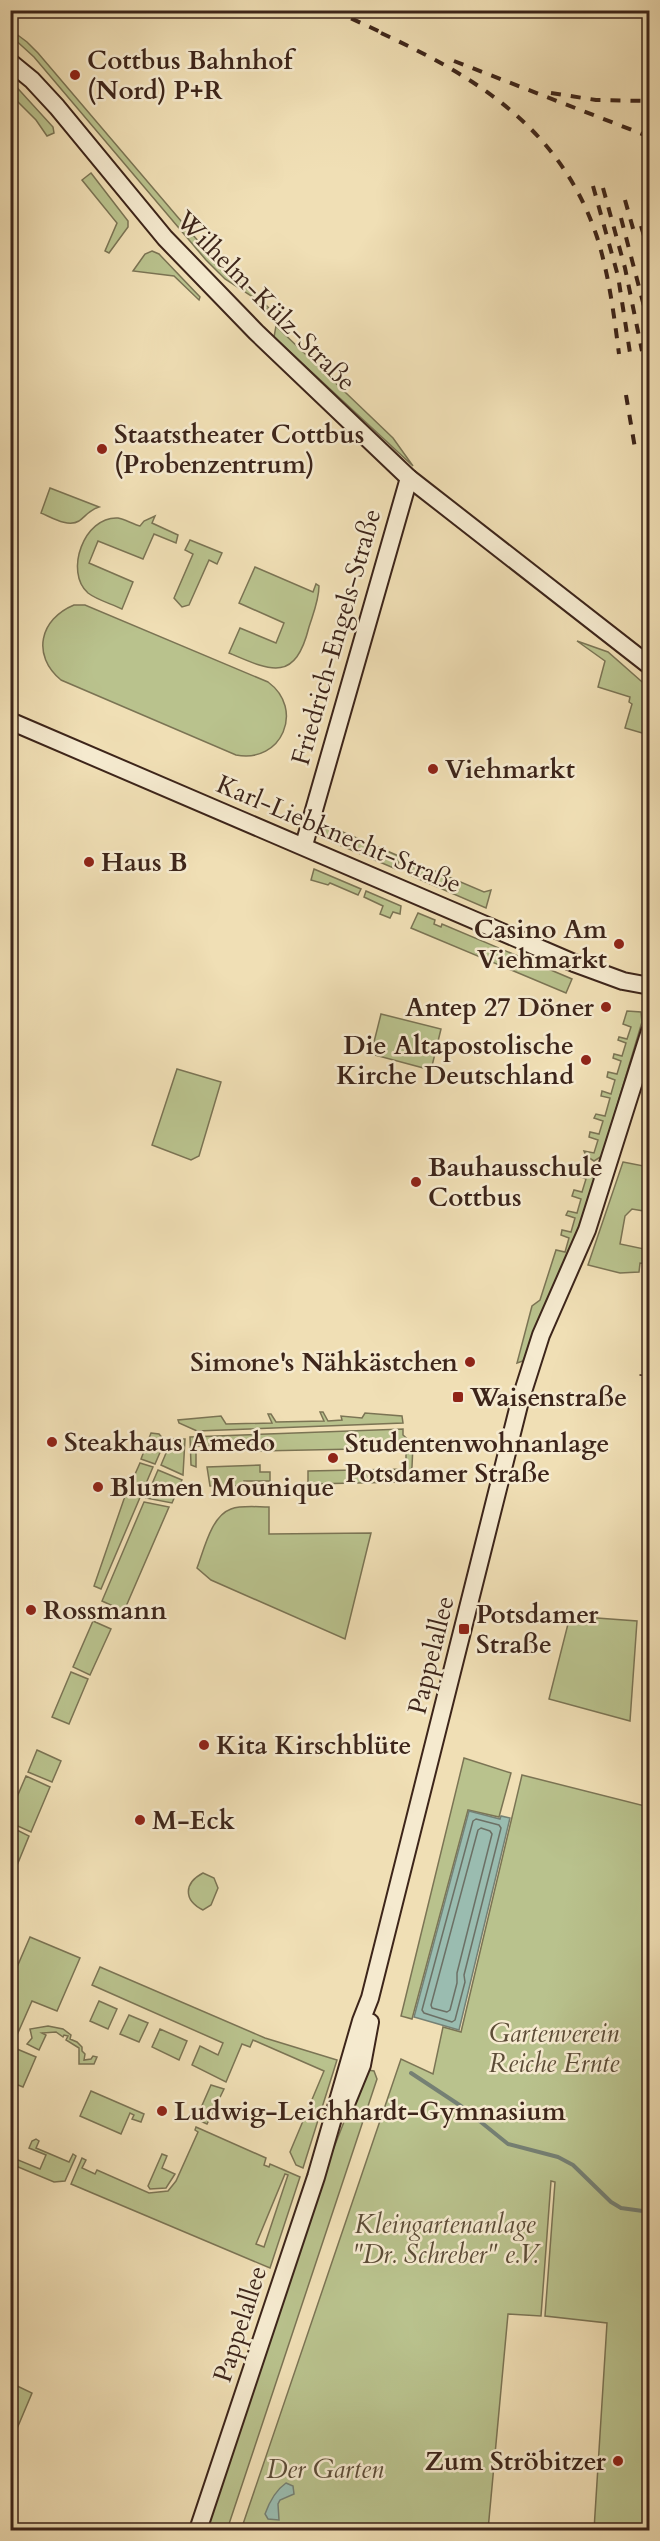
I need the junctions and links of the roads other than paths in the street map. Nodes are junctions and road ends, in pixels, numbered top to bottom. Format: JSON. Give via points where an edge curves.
{"nodes":[{"id":1,"x":10,"y":62,"type":"edge"},
{"id":2,"x":409,"y":478,"type":"junction"},
{"id":3,"x":650,"y":666,"type":"edge"},
{"id":4,"x":10,"y":721,"type":"edge"},
{"id":5,"x":304,"y":845,"type":"junction"},
{"id":6,"x":650,"y":986,"type":"edge"},
{"id":7,"x":650,"y":1031,"type":"edge"},
{"id":8,"x":198,"y":2530,"type":"edge"}],
"edges":[{"from":1,"to":2,"type":"main road","name":"Wilhelm-Külz-Straße","via":[[57,107],[165,238],[256,332]]},
{"from":2,"to":3,"type":"main road","name":"Wilhelm-Külz-Straße"},
{"from":2,"to":5,"type":"main road","name":"Friedrich-Engels-Straße"},
{"from":4,"to":5,"type":"main road","name":"Karl-Liebknecht-Straße"},
{"from":5,"to":6,"type":"main road","name":"Karl-Liebknecht-Straße","via":[[573,963]]},
{"from":7,"to":8,"type":"main road","name":"Pappelallee","via":[[587,1230],[541,1335],[523,1394],[370,1998],[330,2134]]}]}
